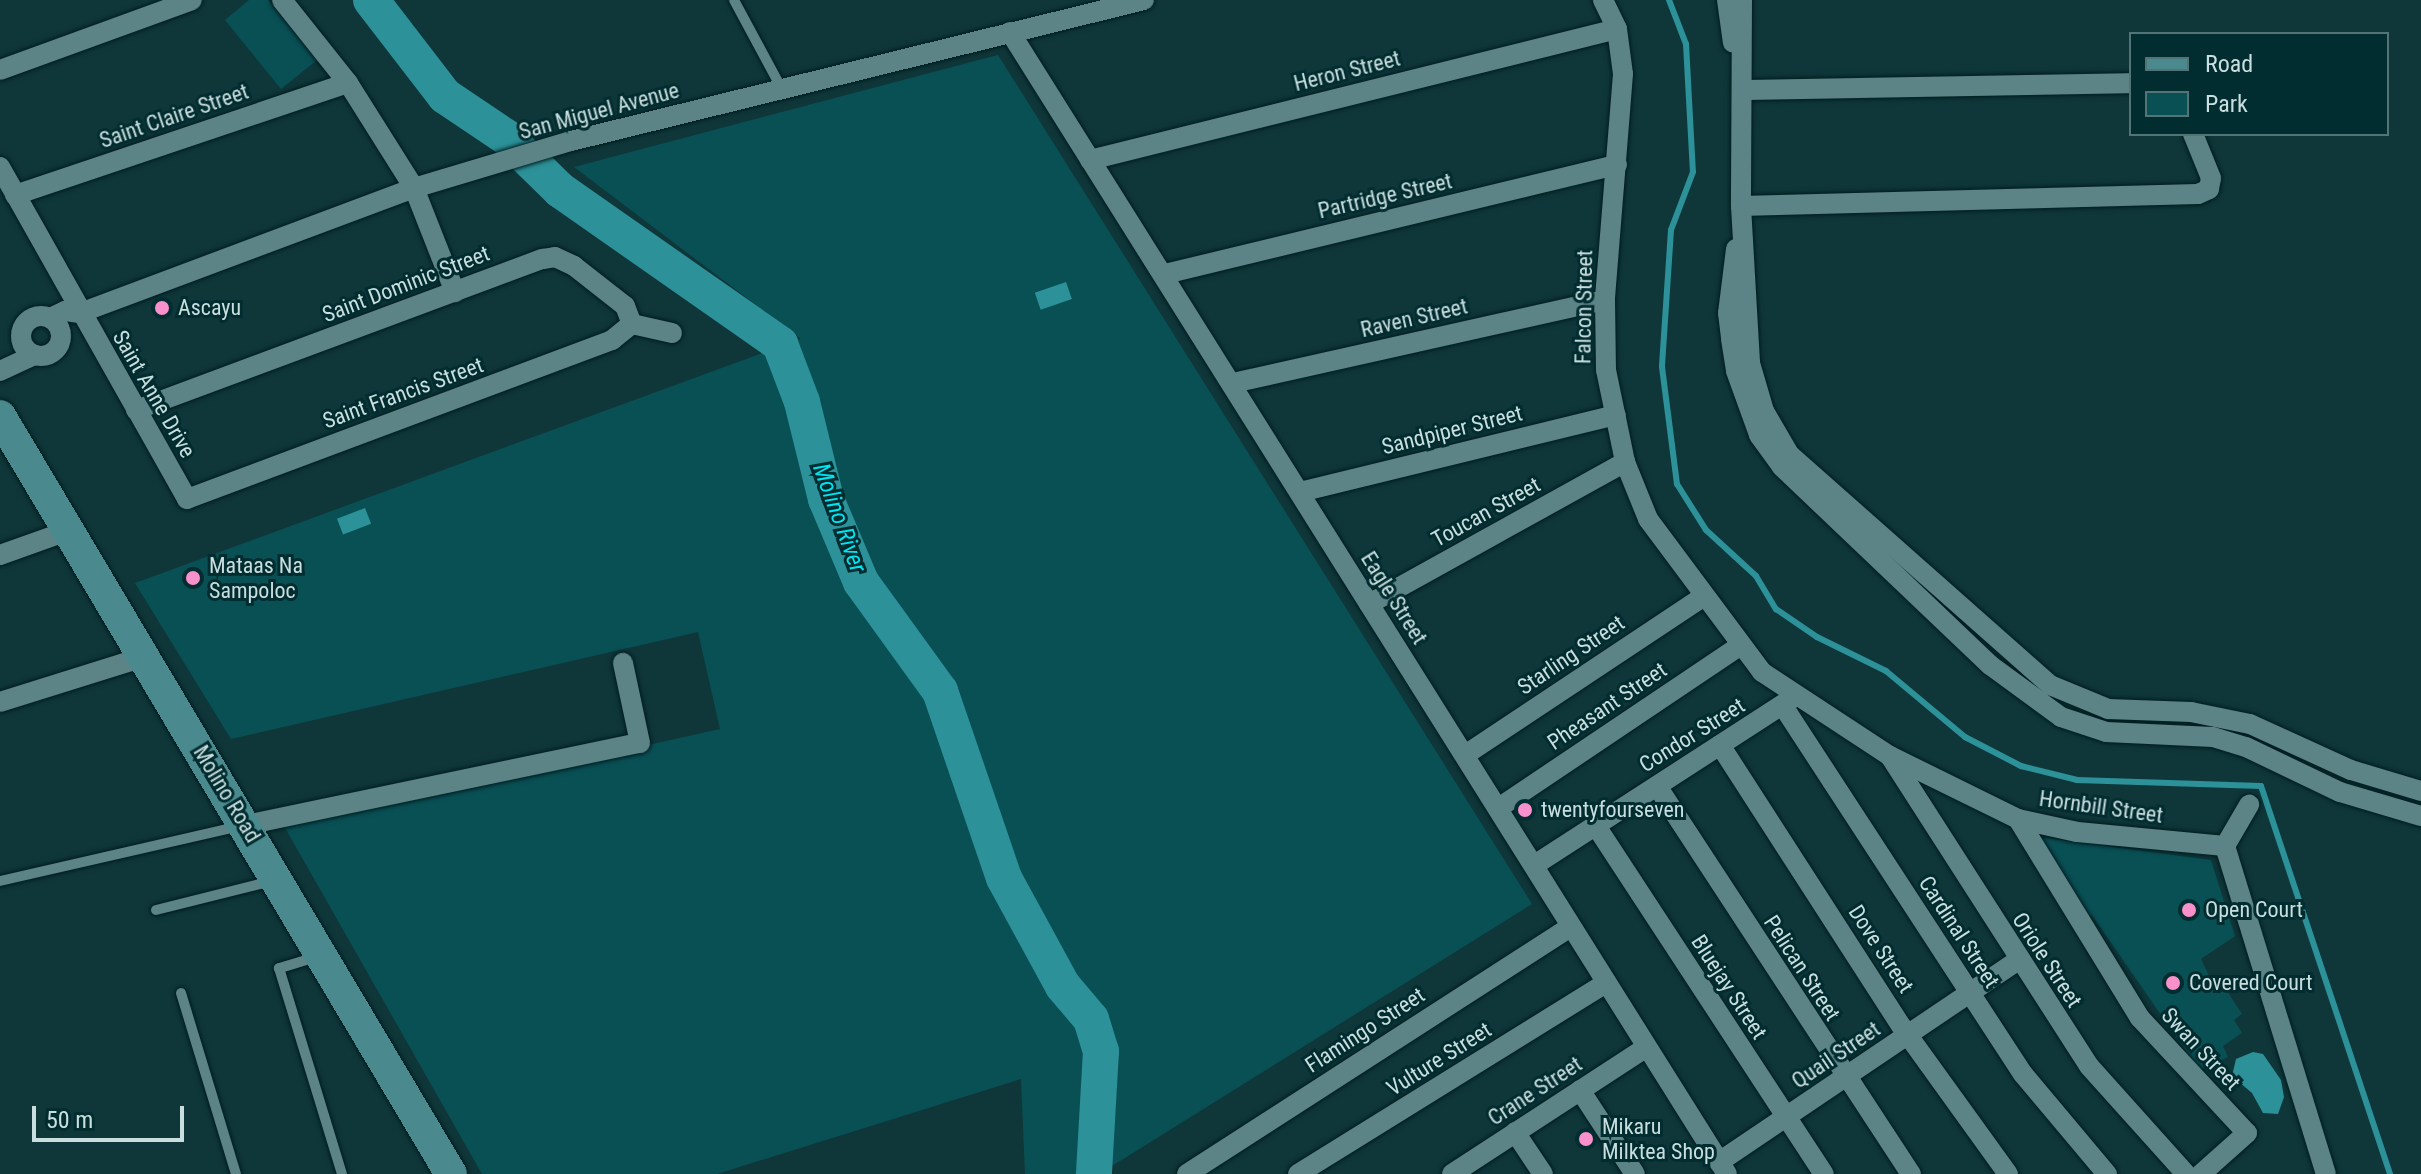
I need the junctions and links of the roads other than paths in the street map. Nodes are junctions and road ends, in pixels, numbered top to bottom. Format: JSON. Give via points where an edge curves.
{"nodes":[{"id":1,"x":192,"y":0,"type":"edge"},
{"id":2,"x":282,"y":0,"type":"edge"},
{"id":3,"x":734,"y":0,"type":"edge"},
{"id":4,"x":1144,"y":0,"type":"edge"},
{"id":5,"x":1603,"y":0,"type":"edge"},
{"id":6,"x":1727,"y":0,"type":"edge"},
{"id":7,"x":1742,"y":0,"type":"edge"},
{"id":8,"x":1617,"y":29,"type":"junction"},
{"id":9,"x":1014,"y":40,"type":"junction"},
{"id":10,"x":0,"y":70,"type":"edge"},
{"id":11,"x":348,"y":83,"type":"junction"},
{"id":12,"x":2129,"y":83,"type":"edge"},
{"id":13,"x":782,"y":89,"type":"junction"},
{"id":14,"x":1742,"y":90,"type":"junction"},
{"id":15,"x":2194,"y":136,"type":"edge"},
{"id":16,"x":1090,"y":160,"type":"junction"},
{"id":17,"x":1617,"y":165,"type":"junction"},
{"id":18,"x":0,"y":167,"type":"edge"},
{"id":19,"x":414,"y":188,"type":"junction"},
{"id":20,"x":15,"y":195,"type":"junction"},
{"id":21,"x":1741,"y":206,"type":"junction"},
{"id":22,"x":1165,"y":274,"type":"junction"},
{"id":23,"x":455,"y":292,"type":"junction"},
{"id":24,"x":1605,"y":300,"type":"junction"},
{"id":25,"x":80,"y":313,"type":"junction"},
{"id":26,"x":632,"y":324,"type":"junction"},
{"id":27,"x":55,"y":326,"type":"junction"},
{"id":28,"x":22,"y":328,"type":"junction"},
{"id":29,"x":672,"y":333,"type":"dead end"},
{"id":30,"x":0,"y":337,"type":"edge"},
{"id":31,"x":34,"y":355,"type":"junction"},
{"id":32,"x":0,"y":371,"type":"edge"},
{"id":33,"x":1233,"y":383,"type":"junction"},
{"id":34,"x":136,"y":410,"type":"junction"},
{"id":35,"x":1616,"y":415,"type":"junction"},
{"id":36,"x":0,"y":416,"type":"edge"},
{"id":37,"x":1625,"y":462,"type":"junction"},
{"id":38,"x":1300,"y":492,"type":"junction"},
{"id":39,"x":187,"y":499,"type":"joint"},
{"id":40,"x":70,"y":530,"type":"junction"},
{"id":41,"x":0,"y":555,"type":"edge"},
{"id":42,"x":1704,"y":596,"type":"junction"},
{"id":43,"x":1369,"y":604,"type":"junction"},
{"id":44,"x":1741,"y":645,"type":"junction"},
{"id":45,"x":144,"y":657,"type":"junction"},
{"id":46,"x":623,"y":663,"type":"dead end"},
{"id":47,"x":0,"y":702,"type":"edge"},
{"id":48,"x":1789,"y":702,"type":"junction"},
{"id":49,"x":1720,"y":745,"type":"junction"},
{"id":50,"x":1465,"y":755,"type":"junction"},
{"id":51,"x":1890,"y":756,"type":"junction"},
{"id":52,"x":1657,"y":786,"type":"junction"},
{"id":53,"x":2421,"y":791,"type":"edge"},
{"id":54,"x":2249,"y":805,"type":"dead end"},
{"id":55,"x":1500,"y":807,"type":"junction"},
{"id":56,"x":2421,"y":816,"type":"edge"},
{"id":57,"x":2018,"y":819,"type":"junction"},
{"id":58,"x":246,"y":825,"type":"junction"},
{"id":59,"x":1596,"y":826,"type":"junction"},
{"id":60,"x":2225,"y":846,"type":"junction"},
{"id":61,"x":1536,"y":864,"type":"junction"},
{"id":62,"x":278,"y":880,"type":"junction"},
{"id":63,"x":0,"y":881,"type":"edge"},
{"id":64,"x":156,"y":910,"type":"dead end"},
{"id":65,"x":1570,"y":927,"type":"junction"},
{"id":66,"x":322,"y":955,"type":"junction"},
{"id":67,"x":2018,"y":960,"type":"junction"},
{"id":68,"x":1604,"y":984,"type":"junction"},
{"id":69,"x":1969,"y":991,"type":"junction"},
{"id":70,"x":181,"y":993,"type":"dead end"},
{"id":71,"x":1908,"y":1035,"type":"junction"},
{"id":72,"x":1645,"y":1048,"type":"junction"},
{"id":73,"x":1844,"y":1078,"type":"junction"},
{"id":74,"x":1580,"y":1090,"type":"junction"},
{"id":75,"x":1785,"y":1118,"type":"junction"},
{"id":76,"x":1515,"y":1132,"type":"junction"},
{"id":77,"x":1723,"y":1168,"type":"edge"},
{"id":78,"x":1460,"y":1172,"type":"edge"},
{"id":79,"x":236,"y":1174,"type":"edge"},
{"id":80,"x":342,"y":1174,"type":"edge"},
{"id":81,"x":451,"y":1174,"type":"edge"},
{"id":82,"x":1187,"y":1174,"type":"edge"},
{"id":83,"x":1298,"y":1174,"type":"edge"},
{"id":84,"x":1543,"y":1174,"type":"edge"},
{"id":85,"x":1635,"y":1174,"type":"edge"},
{"id":86,"x":1824,"y":1174,"type":"edge"},
{"id":87,"x":1911,"y":1174,"type":"edge"},
{"id":88,"x":2008,"y":1174,"type":"edge"},
{"id":89,"x":2107,"y":1174,"type":"edge"},
{"id":90,"x":2186,"y":1174,"type":"edge"},
{"id":91,"x":2201,"y":1174,"type":"edge"},
{"id":92,"x":2326,"y":1174,"type":"edge"}],
"edges":[{"from":1,"to":10,"type":"street"},
{"from":2,"to":11,"type":"street"},
{"from":3,"to":13,"type":"lane"},
{"from":4,"to":9,"type":"street","name":"San Miguel Avenue"},
{"from":5,"to":8,"type":"street","name":"Falcon Street"},
{"from":6,"to":14,"type":"street"},
{"from":7,"to":14,"type":"street"},
{"from":8,"to":16,"type":"street","name":"Heron Street"},
{"from":8,"to":17,"type":"street","name":"Falcon Street","via":[[1623,74]]},
{"from":9,"to":13,"type":"street","name":"San Miguel Avenue"},
{"from":9,"to":16,"type":"street","name":"Eagle Street"},
{"from":11,"to":19,"type":"street"},
{"from":11,"to":20,"type":"street","name":"Saint Claire Street"},
{"from":12,"to":14,"type":"street"},
{"from":13,"to":19,"type":"street","name":"San Miguel Avenue","via":[[571,141]]},
{"from":14,"to":21,"type":"street"},
{"from":15,"to":21,"type":"street","via":[[2211,178],[2209,189],[2198,194]]},
{"from":16,"to":22,"type":"street","name":"Eagle Street"},
{"from":17,"to":22,"type":"street","name":"Partridge Street"},
{"from":17,"to":24,"type":"street","name":"Falcon Street"},
{"from":18,"to":20,"type":"street","name":"Saint Anne Drive"},
{"from":19,"to":23,"type":"street"},
{"from":19,"to":25,"type":"street","name":"San Miguel Avenue"},
{"from":20,"to":25,"type":"street","name":"Saint Anne Drive"},
{"from":21,"to":53,"type":"street","via":[[1750,363],[1764,411],[1789,454],[2027,670],[2108,709],[2191,712],[2250,724],[2351,770]]},
{"from":21,"to":56,"type":"street","via":[[1728,313],[1736,371],[1759,435],[1782,467],[1990,665],[2061,717],[2106,732],[2213,737],[2340,792]]},
{"from":22,"to":33,"type":"street","name":"Eagle Street"},
{"from":23,"to":26,"type":"street","name":"Saint Dominic Street","via":[[555,257],[625,306]]},
{"from":23,"to":34,"type":"street","name":"Saint Dominic Street"},
{"from":24,"to":33,"type":"street","name":"Raven Street"},
{"from":24,"to":35,"type":"street","name":"Falcon Street","via":[[1606,370]]},
{"from":25,"to":27,"type":"street","name":"San Miguel Avenue","via":[[65,311]]},
{"from":25,"to":34,"type":"street","name":"Saint Anne Drive"},
{"from":26,"to":29,"type":"street"},
{"from":26,"to":39,"type":"street","name":"Saint Francis Street","via":[[612,340]]},
{"from":27,"to":28,"type":"street","via":[[37,316]]},
{"from":27,"to":31,"type":"street","via":[[54,351]]},
{"from":28,"to":30,"type":"street"},
{"from":28,"to":31,"type":"street","via":[[21,341]]},
{"from":31,"to":32,"type":"street"},
{"from":33,"to":38,"type":"street","name":"Eagle Street"},
{"from":34,"to":39,"type":"street","name":"Saint Anne Drive"},
{"from":35,"to":37,"type":"street","name":"Falcon Street"},
{"from":35,"to":38,"type":"street","name":"Sandpiper Street"},
{"from":36,"to":40,"type":"main road","name":"Molino Road"},
{"from":37,"to":42,"type":"street","name":"Falcon Street","via":[[1648,519]]},
{"from":37,"to":43,"type":"street","name":"Toucan Street"},
{"from":38,"to":43,"type":"street","name":"Eagle Street"},
{"from":40,"to":41,"type":"street"},
{"from":40,"to":45,"type":"main road","name":"Molino Road"},
{"from":42,"to":44,"type":"street","name":"Hornbill Street"},
{"from":42,"to":50,"type":"street","name":"Starling Street"},
{"from":43,"to":50,"type":"street","name":"Eagle Street"},
{"from":44,"to":48,"type":"street","name":"Hornbill Street"},
{"from":44,"to":55,"type":"street","name":"Pheasant Street"},
{"from":45,"to":47,"type":"street"},
{"from":45,"to":58,"type":"main road","name":"Molino Road"},
{"from":46,"to":58,"type":"street","via":[[640,743]]},
{"from":48,"to":49,"type":"street","name":"Condor Street"},
{"from":48,"to":51,"type":"street","name":"Hornbill Street"},
{"from":48,"to":69,"type":"street","name":"Cardinal Street"},
{"from":49,"to":52,"type":"street","name":"Condor Street"},
{"from":49,"to":71,"type":"street","name":"Dove Street"},
{"from":50,"to":55,"type":"street","name":"Eagle Street"},
{"from":51,"to":57,"type":"street","name":"Hornbill Street"},
{"from":51,"to":67,"type":"street","name":"Oriole Street"},
{"from":52,"to":59,"type":"street","name":"Condor Street"},
{"from":52,"to":73,"type":"street","name":"Pelican Street"},
{"from":54,"to":60,"type":"street"},
{"from":55,"to":61,"type":"street","name":"Eagle Street"},
{"from":57,"to":60,"type":"street","name":"Hornbill Street","via":[[2077,832]]},
{"from":57,"to":91,"type":"street","name":"Swan Street","via":[[2140,1018],[2247,1133]]},
{"from":58,"to":62,"type":"main road","name":"Molino Road"},
{"from":58,"to":63,"type":"lane"},
{"from":59,"to":61,"type":"street","name":"Condor Street"},
{"from":59,"to":75,"type":"street","name":"Bluejay Street"},
{"from":60,"to":92,"type":"street"},
{"from":61,"to":65,"type":"street","name":"Eagle Street"},
{"from":62,"to":64,"type":"lane"},
{"from":62,"to":66,"type":"main road","name":"Molino Road"},
{"from":65,"to":68,"type":"street","name":"Eagle Street"},
{"from":65,"to":82,"type":"street","name":"Flamingo Street"},
{"from":66,"to":80,"type":"lane","via":[[279,968]]},
{"from":66,"to":81,"type":"main road","name":"Molino Road"},
{"from":67,"to":69,"type":"street","name":"Quail Street"},
{"from":67,"to":90,"type":"street","name":"Oriole Street","via":[[2089,1066]]},
{"from":68,"to":72,"type":"street","name":"Eagle Street"},
{"from":68,"to":83,"type":"street","name":"Vulture Street"},
{"from":69,"to":71,"type":"street","name":"Quail Street"},
{"from":69,"to":89,"type":"street","name":"Cardinal Street","via":[[2048,1109]]},
{"from":70,"to":79,"type":"lane"},
{"from":71,"to":73,"type":"street","name":"Quail Street"},
{"from":71,"to":88,"type":"street","name":"Dove Street"},
{"from":72,"to":74,"type":"street","name":"Crane Street"},
{"from":72,"to":77,"type":"street","name":"Eagle Street"},
{"from":73,"to":75,"type":"street","name":"Quail Street"},
{"from":73,"to":87,"type":"street","name":"Pelican Street"},
{"from":74,"to":76,"type":"street","name":"Crane Street"},
{"from":74,"to":85,"type":"street"},
{"from":75,"to":77,"type":"street","name":"Quail Street"},
{"from":75,"to":86,"type":"street","name":"Bluejay Street"},
{"from":76,"to":78,"type":"street","name":"Crane Street"},
{"from":76,"to":84,"type":"street"}]}
